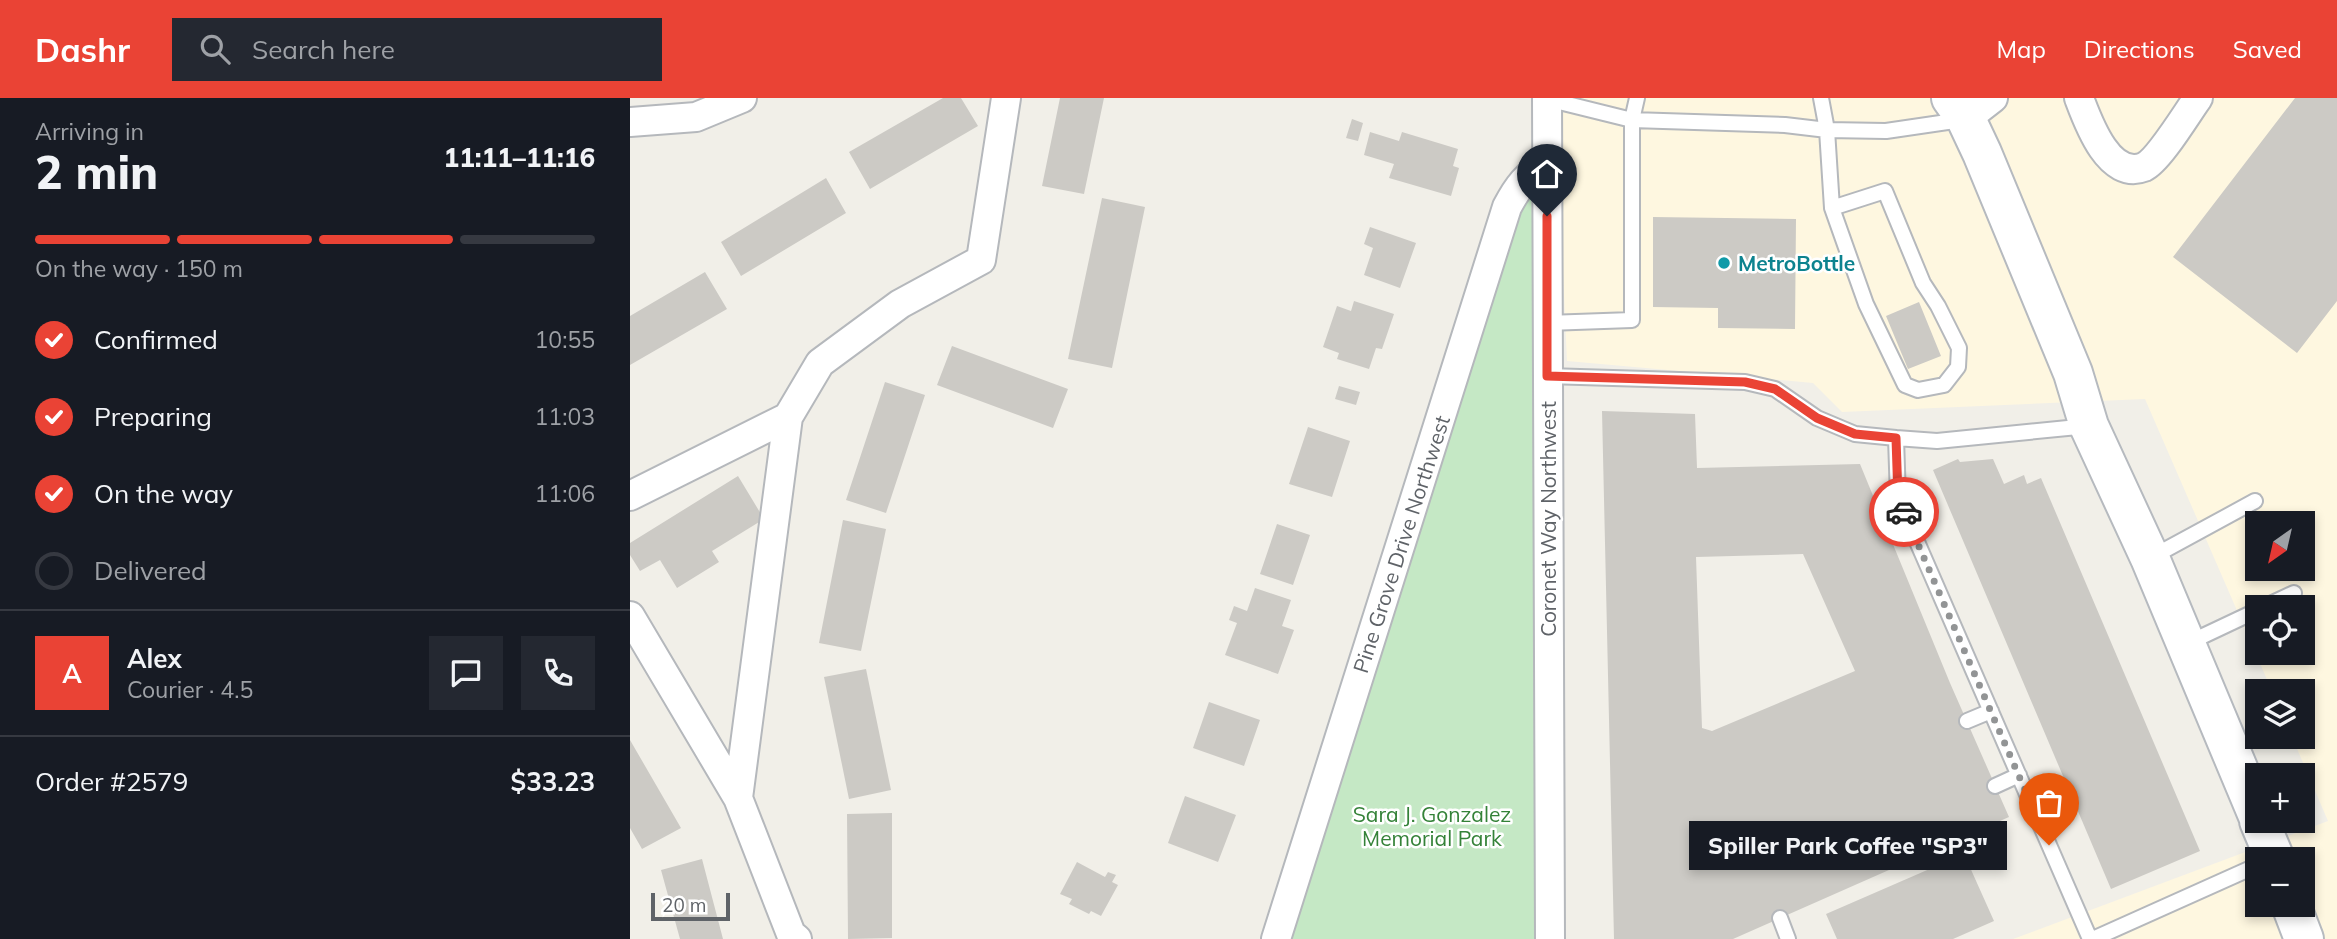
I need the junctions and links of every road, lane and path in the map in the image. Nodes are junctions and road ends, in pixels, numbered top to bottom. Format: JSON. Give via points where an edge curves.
{"nodes":[{"id":1,"x":743,"y":98,"type":"edge"},
{"id":2,"x":1006,"y":98,"type":"edge"},
{"id":3,"x":1547,"y":98,"type":"edge"},
{"id":4,"x":1637,"y":98,"type":"edge"},
{"id":5,"x":1821,"y":98,"type":"edge"},
{"id":6,"x":2079,"y":98,"type":"edge"},
{"id":7,"x":2198,"y":98,"type":"edge"},
{"id":8,"x":1968,"y":103,"type":"edge"},
{"id":9,"x":1632,"y":120,"type":"junction"},
{"id":10,"x":630,"y":122,"type":"edge"},
{"id":11,"x":1828,"y":130,"type":"junction"},
{"id":12,"x":1547,"y":162,"type":"junction"},
{"id":13,"x":1832,"y":208,"type":"junction"},
{"id":14,"x":1547,"y":323,"type":"junction"},
{"id":15,"x":1547,"y":376,"type":"junction"},
{"id":16,"x":788,"y":417,"type":"junction"},
{"id":17,"x":2089,"y":426,"type":"junction"},
{"id":18,"x":1896,"y":438,"type":"junction"},
{"id":19,"x":630,"y":496,"type":"edge"},
{"id":20,"x":2255,"y":501,"type":"dead end"},
{"id":21,"x":2150,"y":558,"type":"junction"},
{"id":22,"x":2294,"y":593,"type":"dead end"},
{"id":23,"x":2290,"y":595,"type":"edge"},
{"id":24,"x":630,"y":616,"type":"edge"},
{"id":25,"x":2245,"y":616,"type":"edge"},
{"id":26,"x":2186,"y":643,"type":"junction"},
{"id":27,"x":1991,"y":711,"type":"junction"},
{"id":28,"x":1967,"y":721,"type":"dead end"},
{"id":29,"x":2019,"y":775,"type":"junction"},
{"id":30,"x":1995,"y":786,"type":"dead end"},
{"id":31,"x":2245,"y":787,"type":"edge"},
{"id":32,"x":738,"y":797,"type":"junction"},
{"id":33,"x":2245,"y":871,"type":"edge"},
{"id":34,"x":2296,"y":917,"type":"edge"},
{"id":35,"x":1780,"y":918,"type":"dead end"},
{"id":36,"x":793,"y":937,"type":"edge"},
{"id":37,"x":1276,"y":939,"type":"edge"},
{"id":38,"x":1550,"y":939,"type":"edge"},
{"id":39,"x":1788,"y":939,"type":"edge"},
{"id":40,"x":2091,"y":939,"type":"edge"},
{"id":41,"x":2304,"y":939,"type":"edge"}],
"edges":[{"from":1,"to":10,"type":"street","via":[[696,117]]},
{"from":2,"to":16,"type":"street","via":[[981,260],[900,304],[820,363]]},
{"from":3,"to":9,"type":"lane"},
{"from":3,"to":12,"type":"street","name":"Coronet Way Northwest"},
{"from":4,"to":9,"type":"lane"},
{"from":5,"to":11,"type":"lane"},
{"from":6,"to":7,"type":"street","via":[[2108,157],[2124,168],[2143,167],[2156,157]]},
{"from":8,"to":11,"type":"lane","via":[[1886,131]]},
{"from":8,"to":17,"type":"main road","via":[[1987,165],[2073,373]]},
{"from":9,"to":11,"type":"lane"},
{"from":9,"to":14,"type":"lane","via":[[1632,320]]},
{"from":11,"to":13,"type":"lane"},
{"from":12,"to":14,"type":"street","name":"Coronet Way Northwest"},
{"from":12,"to":37,"type":"street","name":"Pine Grove Drive Northwest","via":[[1520,183],[1507,207]]},
{"from":13,"to":13,"type":"lane","via":[[1866,304],[1905,384],[1918,390],[1944,385],[1958,367],[1959,348],[1923,283],[1885,191]]},
{"from":14,"to":15,"type":"street","name":"Coronet Way Northwest"},
{"from":15,"to":18,"type":"lane","via":[[1745,382],[1775,389],[1817,418],[1855,434]]},
{"from":15,"to":38,"type":"street","name":"Coronet Way Northwest"},
{"from":16,"to":19,"type":"street"},
{"from":16,"to":32,"type":"street"},
{"from":17,"to":18,"type":"lane","via":[[1937,441]]},
{"from":17,"to":21,"type":"main road"},
{"from":18,"to":27,"type":"lane","via":[[1898,498]]},
{"from":20,"to":21,"type":"lane"},
{"from":21,"to":26,"type":"main road"},
{"from":22,"to":23,"type":"lane"},
{"from":24,"to":32,"type":"street"},
{"from":25,"to":26,"type":"lane"},
{"from":26,"to":31,"type":"main road"},
{"from":27,"to":28,"type":"lane"},
{"from":27,"to":29,"type":"lane"},
{"from":29,"to":30,"type":"lane"},
{"from":29,"to":40,"type":"lane"},
{"from":32,"to":36,"type":"street"},
{"from":33,"to":40,"type":"lane"},
{"from":34,"to":41,"type":"main road"},
{"from":35,"to":39,"type":"lane"}]}
